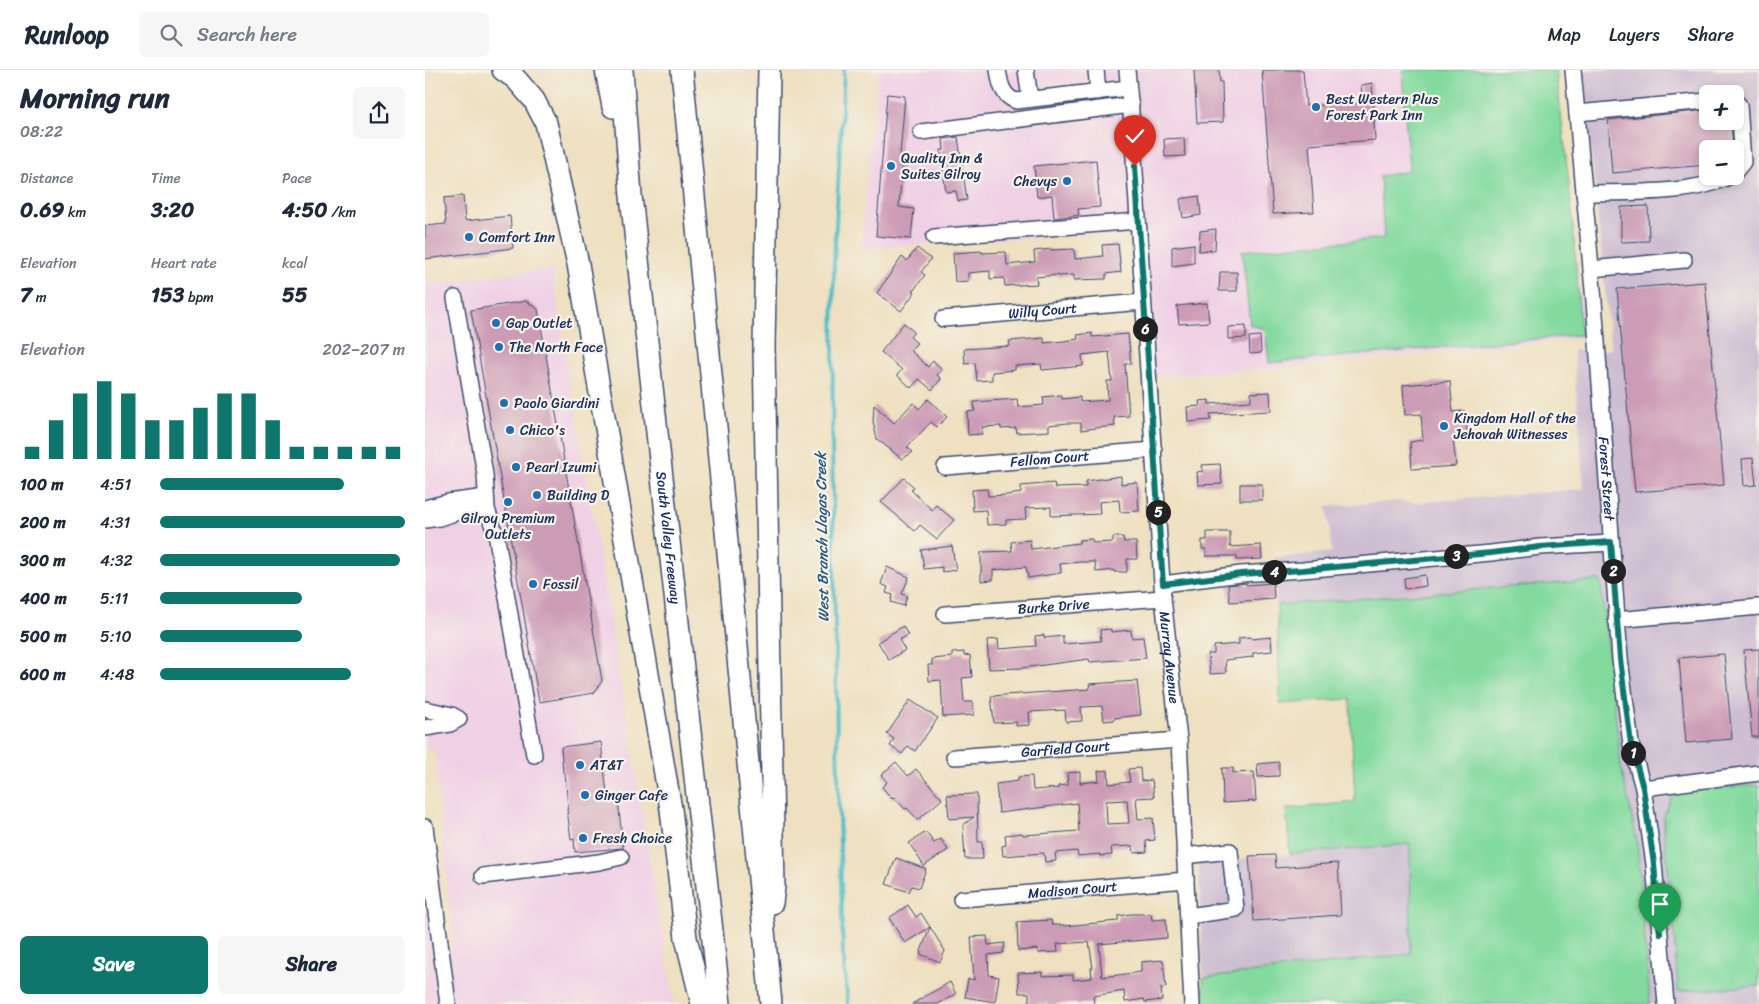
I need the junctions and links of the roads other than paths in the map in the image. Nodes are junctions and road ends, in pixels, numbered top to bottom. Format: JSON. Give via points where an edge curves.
{"nodes":[{"id":1,"x":503,"y":70,"type":"edge"},
{"id":2,"x":606,"y":70,"type":"edge"},
{"id":3,"x":622,"y":70,"type":"edge"},
{"id":4,"x":682,"y":70,"type":"edge"},
{"id":5,"x":769,"y":70,"type":"edge"},
{"id":6,"x":999,"y":70,"type":"edge"},
{"id":7,"x":1026,"y":70,"type":"edge"},
{"id":8,"x":1096,"y":70,"type":"edge"},
{"id":9,"x":1127,"y":70,"type":"edge"},
{"id":10,"x":1573,"y":70,"type":"edge"},
{"id":11,"x":1128,"y":88,"type":"junction"},
{"id":12,"x":1098,"y":92,"type":"junction"},
{"id":13,"x":1030,"y":99,"type":"junction"},
{"id":14,"x":1699,"y":102,"type":"edge"},
{"id":15,"x":1131,"y":105,"type":"junction"},
{"id":16,"x":1577,"y":113,"type":"junction"},
{"id":17,"x":921,"y":132,"type":"dead end"},
{"id":18,"x":1709,"y":185,"type":"edge"},
{"id":19,"x":1584,"y":193,"type":"junction"},
{"id":20,"x":631,"y":196,"type":"junction"},
{"id":21,"x":1139,"y":221,"type":"junction"},
{"id":22,"x":934,"y":237,"type":"dead end"},
{"id":23,"x":1684,"y":260,"type":"dead end"},
{"id":24,"x":1591,"y":269,"type":"junction"},
{"id":25,"x":455,"y":298,"type":"dead end"},
{"id":26,"x":1143,"y":302,"type":"junction"},
{"id":27,"x":943,"y":319,"type":"dead end"},
{"id":28,"x":1154,"y":450,"type":"junction"},
{"id":29,"x":945,"y":466,"type":"dead end"},
{"id":30,"x":487,"y":503,"type":"junction"},
{"id":31,"x":425,"y":508,"type":"edge"},
{"id":32,"x":425,"y":520,"type":"edge"},
{"id":33,"x":1611,"y":542,"type":"junction"},
{"id":34,"x":1163,"y":591,"type":"junction"},
{"id":35,"x":1759,"y":607,"type":"edge"},
{"id":36,"x":945,"y":614,"type":"dead end"},
{"id":37,"x":1616,"y":620,"type":"junction"},
{"id":38,"x":425,"y":709,"type":"edge"},
{"id":39,"x":425,"y":728,"type":"edge"},
{"id":40,"x":1179,"y":740,"type":"junction"},
{"id":41,"x":534,"y":755,"type":"dead end"},
{"id":42,"x":954,"y":757,"type":"dead end"},
{"id":43,"x":1759,"y":773,"type":"edge"},
{"id":44,"x":1643,"y":788,"type":"junction"},
{"id":45,"x":425,"y":827,"type":"edge"},
{"id":46,"x":1184,"y":856,"type":"junction"},
{"id":47,"x":621,"y":857,"type":"dead end"},
{"id":48,"x":483,"y":876,"type":"dead end"},
{"id":49,"x":1186,"y":880,"type":"junction"},
{"id":50,"x":961,"y":899,"type":"dead end"},
{"id":51,"x":1187,"y":916,"type":"junction"},
{"id":52,"x":765,"y":943,"type":"junction"},
{"id":53,"x":448,"y":1004,"type":"edge"},
{"id":54,"x":703,"y":1004,"type":"edge"},
{"id":55,"x":720,"y":1004,"type":"edge"},
{"id":56,"x":771,"y":1004,"type":"edge"},
{"id":57,"x":1192,"y":1004,"type":"edge"},
{"id":58,"x":1666,"y":1004,"type":"edge"}],
"edges":[{"from":1,"to":54,"type":"highway","via":[[515,78],[534,100],[546,123],[578,264],[671,809],[686,938]]},
{"from":2,"to":20,"type":"highway"},
{"from":3,"to":20,"type":"highway","name":"South Valley Freeway"},
{"from":4,"to":52,"type":"highway"},
{"from":5,"to":52,"type":"highway","via":[[764,348],[774,887]]},
{"from":6,"to":13,"type":"street","via":[[1004,92],[1010,99]]},
{"from":7,"to":13,"type":"street"},
{"from":8,"to":12,"type":"street"},
{"from":9,"to":11,"type":"street","name":"Murray Avenue"},
{"from":10,"to":16,"type":"street","name":"Forest Street"},
{"from":11,"to":12,"type":"street"},
{"from":11,"to":15,"type":"street","name":"Murray Avenue"},
{"from":12,"to":13,"type":"street"},
{"from":14,"to":16,"type":"street"},
{"from":15,"to":17,"type":"street"},
{"from":15,"to":21,"type":"street","name":"Murray Avenue"},
{"from":16,"to":19,"type":"street","name":"Forest Street"},
{"from":18,"to":19,"type":"street"},
{"from":19,"to":24,"type":"street","name":"Forest Street"},
{"from":20,"to":55,"type":"highway","name":"South Valley Freeway"},
{"from":21,"to":22,"type":"street"},
{"from":21,"to":26,"type":"street","name":"Murray Avenue"},
{"from":23,"to":24,"type":"street"},
{"from":24,"to":33,"type":"street","name":"Forest Street"},
{"from":25,"to":30,"type":"street"},
{"from":26,"to":27,"type":"street","name":"Willy Court"},
{"from":26,"to":28,"type":"street","name":"Murray Avenue"},
{"from":28,"to":29,"type":"street","name":"Fellom Court"},
{"from":28,"to":34,"type":"street","name":"Murray Avenue"},
{"from":30,"to":31,"type":"street","via":[[449,502]]},
{"from":30,"to":32,"type":"street"},
{"from":30,"to":41,"type":"street","via":[[497,539]]},
{"from":33,"to":34,"type":"street","name":"Burke Drive","via":[[1241,574]]},
{"from":33,"to":37,"type":"street","name":"Forest Street"},
{"from":34,"to":36,"type":"street","name":"Burke Drive"},
{"from":34,"to":40,"type":"street","name":"Murray Avenue"},
{"from":35,"to":37,"type":"street"},
{"from":37,"to":44,"type":"street","name":"Forest Street","via":[[1631,744]]},
{"from":38,"to":39,"type":"street","via":[[459,719],[450,724]]},
{"from":40,"to":42,"type":"street","name":"Garfield Court"},
{"from":40,"to":46,"type":"street","name":"Murray Avenue"},
{"from":43,"to":44,"type":"street"},
{"from":44,"to":58,"type":"street","name":"Forest Street","via":[[1654,864]]},
{"from":45,"to":53,"type":"street"},
{"from":46,"to":49,"type":"street","name":"Murray Avenue"},
{"from":46,"to":51,"type":"street","via":[[1230,850],[1236,909]]},
{"from":47,"to":48,"type":"street"},
{"from":49,"to":50,"type":"street","name":"Madison Court"},
{"from":49,"to":51,"type":"street","name":"Murray Avenue"},
{"from":51,"to":57,"type":"street","name":"Murray Avenue"},
{"from":52,"to":56,"type":"highway"}]}
